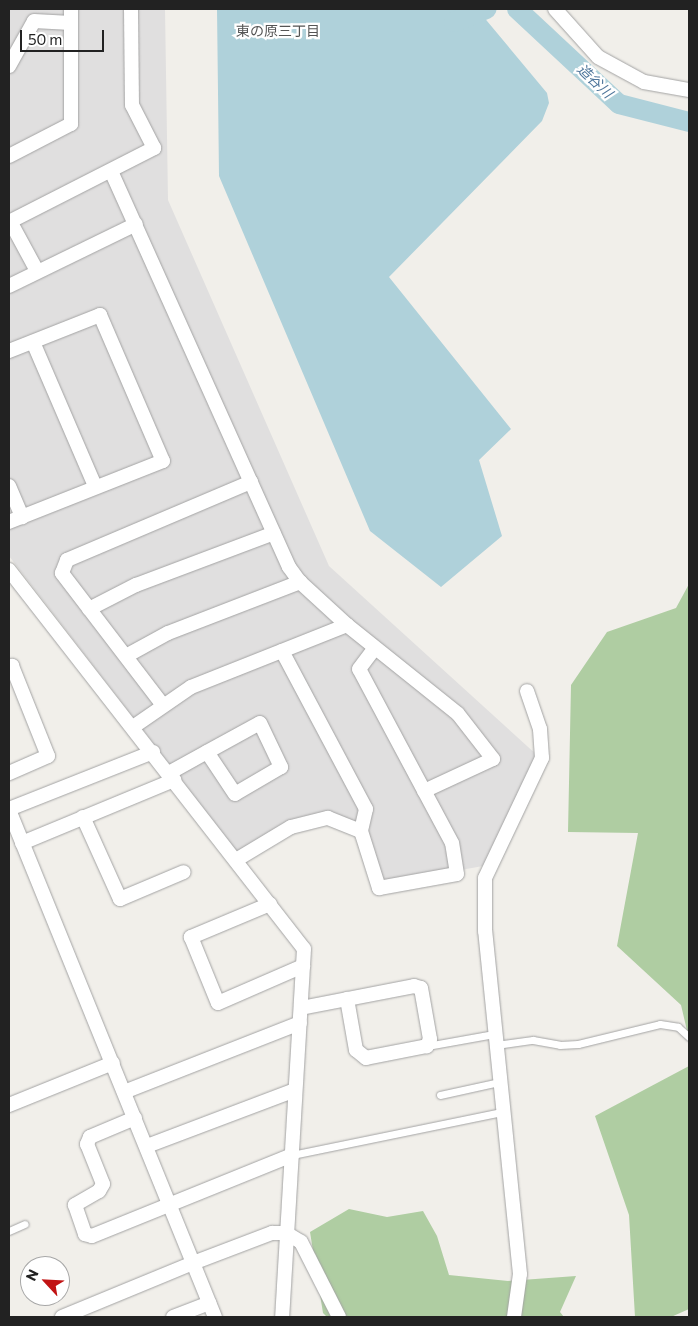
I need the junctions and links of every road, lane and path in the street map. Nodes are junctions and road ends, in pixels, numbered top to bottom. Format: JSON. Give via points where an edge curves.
{"nodes":[{"id":1,"x":71,"y":9,"type":"edge"},
{"id":2,"x":132,"y":9,"type":"edge"},
{"id":3,"x":555,"y":9,"type":"edge"},
{"id":4,"x":71,"y":23,"type":"junction"},
{"id":5,"x":9,"y":66,"type":"edge"},
{"id":6,"x":689,"y":90,"type":"edge"},
{"id":7,"x":9,"y":156,"type":"edge"},
{"id":8,"x":111,"y":171,"type":"junction"},
{"id":9,"x":9,"y":221,"type":"edge"},
{"id":10,"x":136,"y":224,"type":"junction"},
{"id":11,"x":37,"y":271,"type":"junction"},
{"id":12,"x":9,"y":286,"type":"edge"},
{"id":13,"x":33,"y":342,"type":"junction"},
{"id":14,"x":9,"y":351,"type":"edge"},
{"id":15,"x":251,"y":482,"type":"junction"},
{"id":16,"x":9,"y":486,"type":"edge"},
{"id":17,"x":95,"y":486,"type":"junction"},
{"id":18,"x":15,"y":520,"type":"edge"},
{"id":19,"x":274,"y":533,"type":"junction"},
{"id":20,"x":9,"y":570,"type":"edge"},
{"id":21,"x":300,"y":582,"type":"junction"},
{"id":22,"x":90,"y":609,"type":"junction"},
{"id":23,"x":348,"y":625,"type":"junction"},
{"id":24,"x":375,"y":648,"type":"junction"},
{"id":25,"x":282,"y":651,"type":"junction"},
{"id":26,"x":126,"y":656,"type":"junction"},
{"id":27,"x":9,"y":668,"type":"edge"},
{"id":28,"x":527,"y":691,"type":"dead end"},
{"id":29,"x":162,"y":704,"type":"junction"},
{"id":30,"x":133,"y":727,"type":"junction"},
{"id":31,"x":153,"y":752,"type":"junction"},
{"id":32,"x":207,"y":752,"type":"junction"},
{"id":33,"x":9,"y":773,"type":"edge"},
{"id":34,"x":172,"y":776,"type":"junction"},
{"id":35,"x":424,"y":791,"type":"junction"},
{"id":36,"x":9,"y":809,"type":"edge"},
{"id":37,"x":83,"y":817,"type":"junction"},
{"id":38,"x":361,"y":831,"type":"junction"},
{"id":39,"x":22,"y":843,"type":"junction"},
{"id":40,"x":236,"y":860,"type":"junction"},
{"id":41,"x":184,"y":872,"type":"dead end"},
{"id":42,"x":270,"y":904,"type":"junction"},
{"id":43,"x":303,"y":966,"type":"junction"},
{"id":44,"x":347,"y":1000,"type":"junction"},
{"id":45,"x":301,"y":1008,"type":"junction"},
{"id":46,"x":300,"y":1023,"type":"junction"},
{"id":47,"x":689,"y":1037,"type":"edge"},
{"id":48,"x":495,"y":1039,"type":"junction"},
{"id":49,"x":427,"y":1046,"type":"junction"},
{"id":50,"x":113,"y":1063,"type":"junction"},
{"id":51,"x":499,"y":1082,"type":"junction"},
{"id":52,"x":295,"y":1090,"type":"junction"},
{"id":53,"x":124,"y":1092,"type":"junction"},
{"id":54,"x":440,"y":1095,"type":"dead end"},
{"id":55,"x":9,"y":1105,"type":"edge"},
{"id":56,"x":502,"y":1112,"type":"junction"},
{"id":57,"x":136,"y":1118,"type":"junction"},
{"id":58,"x":147,"y":1146,"type":"junction"},
{"id":59,"x":292,"y":1156,"type":"junction"},
{"id":60,"x":170,"y":1205,"type":"junction"},
{"id":61,"x":25,"y":1224,"type":"dead end"},
{"id":62,"x":9,"y":1231,"type":"edge"},
{"id":63,"x":286,"y":1233,"type":"junction"},
{"id":64,"x":193,"y":1263,"type":"junction"},
{"id":65,"x":209,"y":1303,"type":"junction"},
{"id":66,"x":62,"y":1317,"type":"edge"},
{"id":67,"x":173,"y":1317,"type":"edge"},
{"id":68,"x":215,"y":1317,"type":"edge"},
{"id":69,"x":282,"y":1317,"type":"edge"},
{"id":70,"x":339,"y":1317,"type":"edge"},
{"id":71,"x":514,"y":1317,"type":"edge"}],
"edges":[{"from":1,"to":4,"type":"street"},
{"from":2,"to":8,"type":"street","via":[[132,105],[154,148]]},
{"from":3,"to":6,"type":"street","via":[[598,57],[644,82]]},
{"from":4,"to":5,"type":"street","via":[[34,21]]},
{"from":4,"to":7,"type":"street","via":[[71,124]]},
{"from":8,"to":9,"type":"street"},
{"from":8,"to":10,"type":"street"},
{"from":9,"to":11,"type":"street"},
{"from":10,"to":11,"type":"street"},
{"from":10,"to":15,"type":"street"},
{"from":11,"to":12,"type":"street"},
{"from":13,"to":14,"type":"street"},
{"from":13,"to":17,"type":"street"},
{"from":13,"to":17,"type":"street","via":[[100,315],[162,461]]},
{"from":15,"to":19,"type":"street"},
{"from":15,"to":22,"type":"street","via":[[67,560],[62,573]]},
{"from":16,"to":18,"type":"street"},
{"from":17,"to":18,"type":"street"},
{"from":19,"to":21,"type":"street","via":[[289,567]]},
{"from":19,"to":22,"type":"street","via":[[136,585]]},
{"from":20,"to":30,"type":"street"},
{"from":21,"to":23,"type":"street"},
{"from":21,"to":26,"type":"street","via":[[168,633]]},
{"from":22,"to":26,"type":"street"},
{"from":23,"to":24,"type":"street"},
{"from":23,"to":25,"type":"street"},
{"from":24,"to":35,"type":"street","via":[[359,669]]},
{"from":24,"to":35,"type":"street","via":[[458,714],[493,759]]},
{"from":25,"to":29,"type":"street","via":[[191,687]]},
{"from":25,"to":38,"type":"street","via":[[366,809]]},
{"from":26,"to":29,"type":"street"},
{"from":27,"to":33,"type":"street","via":[[12,666],[48,756]]},
{"from":28,"to":48,"type":"street","via":[[540,729],[542,758],[485,878],[485,931]]},
{"from":29,"to":30,"type":"street"},
{"from":30,"to":31,"type":"street"},
{"from":31,"to":34,"type":"street"},
{"from":31,"to":36,"type":"street"},
{"from":32,"to":32,"type":"street","via":[[260,723],[281,766],[235,794]]},
{"from":32,"to":34,"type":"street"},
{"from":34,"to":37,"type":"street"},
{"from":34,"to":40,"type":"street"},
{"from":35,"to":38,"type":"street","via":[[452,843],[457,874],[379,888]]},
{"from":36,"to":39,"type":"street"},
{"from":37,"to":39,"type":"street"},
{"from":37,"to":41,"type":"street","via":[[120,899]]},
{"from":38,"to":40,"type":"street","via":[[328,818],[291,827]]},
{"from":39,"to":50,"type":"street"},
{"from":40,"to":42,"type":"street"},
{"from":42,"to":43,"type":"street","via":[[304,949]]},
{"from":42,"to":43,"type":"street","via":[[191,937],[218,1002]]},
{"from":43,"to":45,"type":"street"},
{"from":44,"to":45,"type":"street"},
{"from":44,"to":49,"type":"street","via":[[356,1050],[366,1058]]},
{"from":44,"to":49,"type":"street","via":[[414,986],[421,988],[430,1039]]},
{"from":45,"to":46,"type":"street"},
{"from":46,"to":52,"type":"street"},
{"from":46,"to":53,"type":"street"},
{"from":47,"to":48,"type":"lane","via":[[678,1027],[660,1024],[560,1046],[534,1040]]},
{"from":48,"to":49,"type":"lane"},
{"from":48,"to":51,"type":"street"},
{"from":50,"to":53,"type":"street"},
{"from":50,"to":55,"type":"street"},
{"from":51,"to":54,"type":"lane"},
{"from":51,"to":56,"type":"street"},
{"from":52,"to":58,"type":"street"},
{"from":52,"to":59,"type":"street"},
{"from":53,"to":57,"type":"street"},
{"from":56,"to":59,"type":"lane"},
{"from":56,"to":71,"type":"street","via":[[520,1274]]},
{"from":57,"to":58,"type":"street"},
{"from":57,"to":60,"type":"street","via":[[90,1137],[87,1144],[103,1184],[99,1191],[75,1205],[85,1234],[92,1236]]},
{"from":58,"to":60,"type":"street"},
{"from":59,"to":60,"type":"street"},
{"from":59,"to":63,"type":"street"},
{"from":60,"to":64,"type":"street"},
{"from":61,"to":62,"type":"lane"},
{"from":63,"to":64,"type":"street","via":[[272,1233]]},
{"from":63,"to":69,"type":"street"},
{"from":63,"to":70,"type":"street","via":[[301,1242]]},
{"from":64,"to":65,"type":"street"},
{"from":64,"to":66,"type":"street"},
{"from":65,"to":67,"type":"street"},
{"from":65,"to":68,"type":"street"}]}
